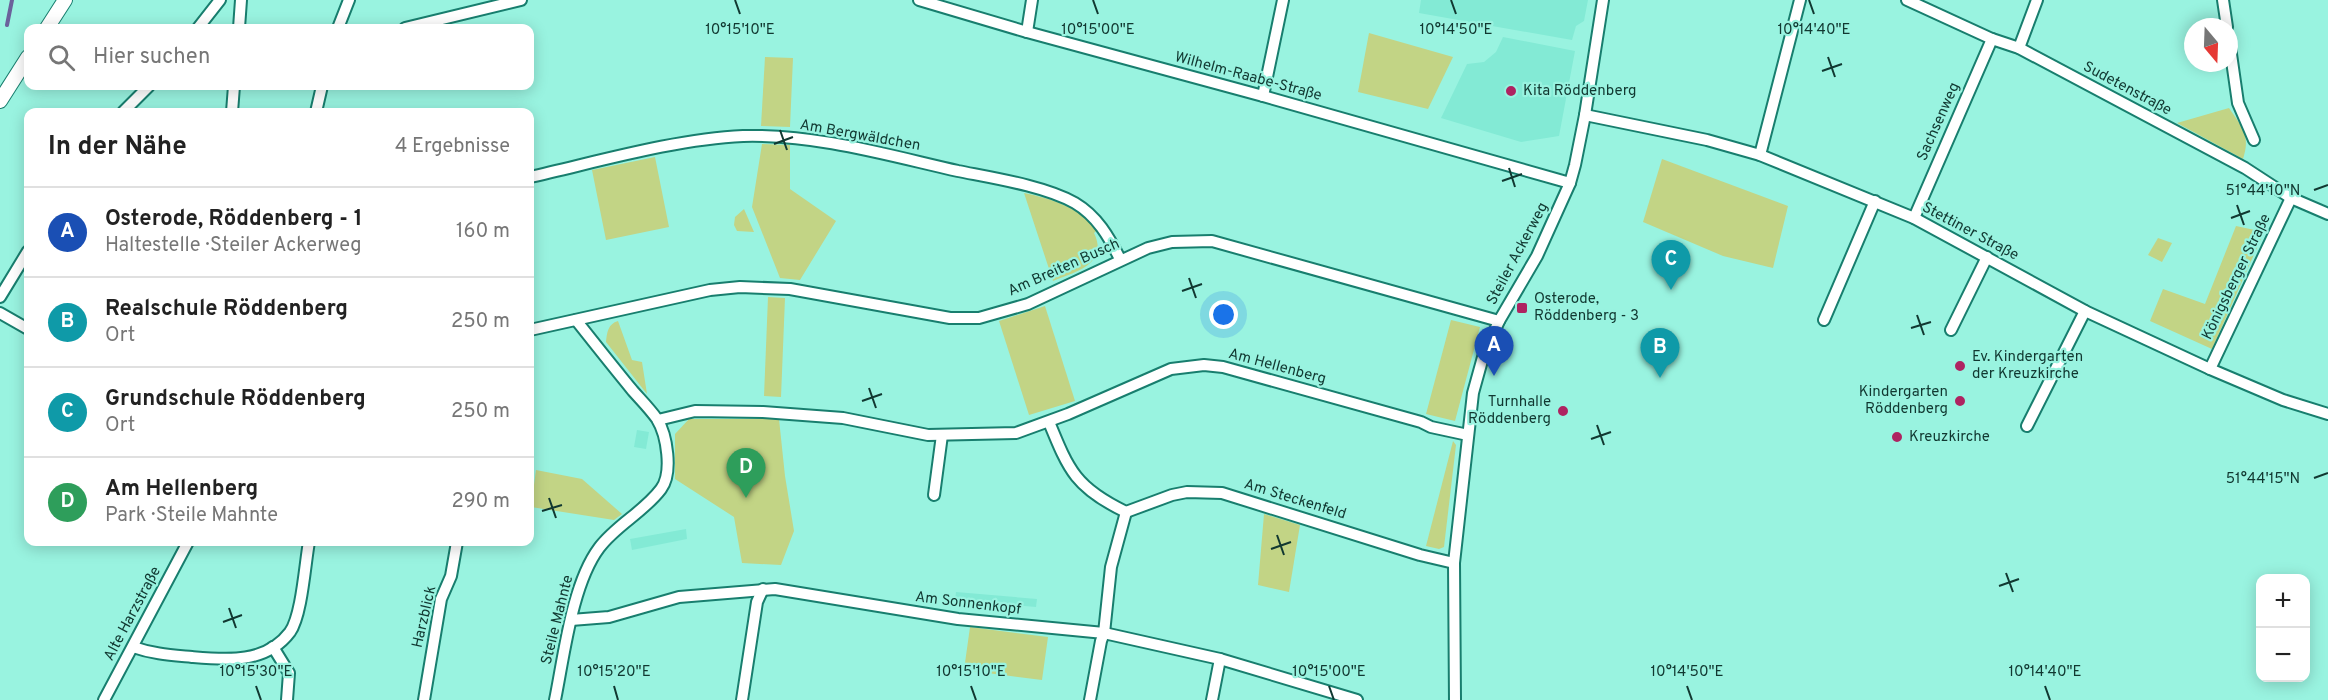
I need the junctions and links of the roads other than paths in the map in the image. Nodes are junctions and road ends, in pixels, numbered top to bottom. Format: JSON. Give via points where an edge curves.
{"nodes":[{"id":1,"x":65,"y":0,"type":"edge"},
{"id":2,"x":220,"y":0,"type":"edge"},
{"id":3,"x":241,"y":0,"type":"edge"},
{"id":4,"x":349,"y":0,"type":"edge"},
{"id":5,"x":521,"y":0,"type":"edge"},
{"id":6,"x":919,"y":0,"type":"edge"},
{"id":7,"x":1032,"y":0,"type":"edge"},
{"id":8,"x":1283,"y":0,"type":"edge"},
{"id":9,"x":1603,"y":0,"type":"edge"},
{"id":10,"x":1800,"y":0,"type":"edge"},
{"id":11,"x":1907,"y":0,"type":"edge"},
{"id":12,"x":2037,"y":0,"type":"edge"},
{"id":13,"x":2223,"y":0,"type":"edge"},
{"id":14,"x":2226,"y":18,"type":"edge"},
{"id":15,"x":50,"y":24,"type":"edge"},
{"id":16,"x":201,"y":24,"type":"edge"},
{"id":17,"x":238,"y":24,"type":"edge"},
{"id":18,"x":340,"y":24,"type":"edge"},
{"id":19,"x":422,"y":24,"type":"edge"},
{"id":20,"x":1027,"y":32,"type":"junction"},
{"id":21,"x":1992,"y":39,"type":"junction"},
{"id":22,"x":2019,"y":48,"type":"junction"},
{"id":23,"x":24,"y":63,"type":"edge"},
{"id":24,"x":2234,"y":72,"type":"edge"},
{"id":25,"x":145,"y":90,"type":"edge"},
{"id":26,"x":234,"y":90,"type":"edge"},
{"id":27,"x":321,"y":90,"type":"edge"},
{"id":28,"x":1263,"y":96,"type":"junction"},
{"id":29,"x":0,"y":101,"type":"edge"},
{"id":30,"x":127,"y":108,"type":"edge"},
{"id":31,"x":232,"y":108,"type":"edge"},
{"id":32,"x":317,"y":108,"type":"edge"},
{"id":33,"x":1585,"y":116,"type":"junction"},
{"id":34,"x":2254,"y":140,"type":"dead end"},
{"id":35,"x":1760,"y":155,"type":"junction"},
{"id":36,"x":534,"y":176,"type":"edge"},
{"id":37,"x":1570,"y":183,"type":"junction"},
{"id":38,"x":2291,"y":198,"type":"junction"},
{"id":39,"x":1875,"y":201,"type":"junction"},
{"id":40,"x":2328,"y":214,"type":"edge"},
{"id":41,"x":1914,"y":218,"type":"junction"},
{"id":42,"x":1987,"y":256,"type":"junction"},
{"id":43,"x":24,"y":258,"type":"edge"},
{"id":44,"x":1120,"y":259,"type":"junction"},
{"id":45,"x":0,"y":297,"type":"edge"},
{"id":46,"x":2085,"y":310,"type":"junction"},
{"id":47,"x":0,"y":313,"type":"edge"},
{"id":48,"x":576,"y":320,"type":"junction"},
{"id":49,"x":1824,"y":320,"type":"dead end"},
{"id":50,"x":1499,"y":321,"type":"junction"},
{"id":51,"x":24,"y":327,"type":"edge"},
{"id":52,"x":534,"y":329,"type":"edge"},
{"id":53,"x":1951,"y":330,"type":"dead end"},
{"id":54,"x":2210,"y":369,"type":"junction"},
{"id":55,"x":2328,"y":414,"type":"edge"},
{"id":56,"x":658,"y":420,"type":"junction"},
{"id":57,"x":1049,"y":422,"type":"junction"},
{"id":58,"x":2027,"y":426,"type":"dead end"},
{"id":59,"x":942,"y":435,"type":"junction"},
{"id":60,"x":1468,"y":435,"type":"junction"},
{"id":61,"x":934,"y":495,"type":"dead end"},
{"id":62,"x":1126,"y":512,"type":"junction"},
{"id":63,"x":186,"y":546,"type":"edge"},
{"id":64,"x":308,"y":546,"type":"edge"},
{"id":65,"x":456,"y":546,"type":"edge"},
{"id":66,"x":1454,"y":563,"type":"junction"},
{"id":67,"x":763,"y":589,"type":"junction"},
{"id":68,"x":571,"y":620,"type":"junction"},
{"id":69,"x":1104,"y":633,"type":"junction"},
{"id":70,"x":133,"y":646,"type":"junction"},
{"id":71,"x":273,"y":647,"type":"junction"},
{"id":72,"x":1220,"y":659,"type":"junction"},
{"id":73,"x":1320,"y":689,"type":"junction"},
{"id":74,"x":104,"y":700,"type":"edge"},
{"id":75,"x":288,"y":700,"type":"edge"},
{"id":76,"x":424,"y":700,"type":"edge"},
{"id":77,"x":555,"y":700,"type":"edge"},
{"id":78,"x":742,"y":700,"type":"edge"},
{"id":79,"x":1090,"y":700,"type":"edge"},
{"id":80,"x":1212,"y":700,"type":"edge"},
{"id":81,"x":1316,"y":700,"type":"edge"},
{"id":82,"x":1357,"y":700,"type":"edge"},
{"id":83,"x":1455,"y":700,"type":"edge"}],
"edges":[{"from":1,"to":15,"type":"street"},
{"from":2,"to":16,"type":"street"},
{"from":3,"to":17,"type":"street"},
{"from":4,"to":18,"type":"street"},
{"from":5,"to":19,"type":"street"},
{"from":6,"to":20,"type":"street","name":"Wilhelm-Raabe-Straße"},
{"from":7,"to":20,"type":"street"},
{"from":8,"to":28,"type":"street"},
{"from":9,"to":33,"type":"street","name":"Steiler Ackerweg"},
{"from":10,"to":35,"type":"street"},
{"from":11,"to":21,"type":"street","name":"Sudetenstraße"},
{"from":12,"to":22,"type":"street"},
{"from":13,"to":14,"type":"street"},
{"from":20,"to":28,"type":"street","name":"Wilhelm-Raabe-Straße"},
{"from":21,"to":22,"type":"street","name":"Sudetenstraße"},
{"from":21,"to":41,"type":"street","name":"Sachsenweg"},
{"from":22,"to":38,"type":"street","name":"Sudetenstraße","via":[[2245,168]]},
{"from":23,"to":29,"type":"street"},
{"from":24,"to":34,"type":"street","via":[[2238,103]]},
{"from":25,"to":30,"type":"street"},
{"from":26,"to":31,"type":"street"},
{"from":27,"to":32,"type":"street"},
{"from":28,"to":37,"type":"street","name":"Wilhelm-Raabe-Straße"},
{"from":33,"to":35,"type":"street","name":"Stettiner Straße","via":[[1707,140]]},
{"from":33,"to":37,"type":"street","name":"Steiler Ackerweg"},
{"from":35,"to":39,"type":"street","name":"Stettiner Straße"},
{"from":36,"to":44,"type":"street","name":"Am Bergwäldchen","via":[[693,142],[744,136],[807,139],[1053,194],[1088,212]]},
{"from":37,"to":50,"type":"street","name":"Steiler Ackerweg","via":[[1537,256]]},
{"from":38,"to":40,"type":"street","name":"Sudetenstraße"},
{"from":38,"to":54,"type":"street","name":"Königsberger Straße"},
{"from":39,"to":41,"type":"street","name":"Stettiner Straße"},
{"from":39,"to":49,"type":"street"},
{"from":41,"to":42,"type":"street","name":"Stettiner Straße"},
{"from":42,"to":46,"type":"street","name":"Stettiner Straße"},
{"from":42,"to":53,"type":"street"},
{"from":43,"to":45,"type":"street"},
{"from":44,"to":48,"type":"street","name":"Am Breiten Busch","via":[[1028,304],[979,318],[950,318],[790,289],[740,287]]},
{"from":44,"to":50,"type":"street","name":"Am Breiten Busch","via":[[1172,242],[1212,241]]},
{"from":46,"to":54,"type":"street","name":"Stettiner Straße"},
{"from":46,"to":58,"type":"street"},
{"from":47,"to":51,"type":"street"},
{"from":48,"to":52,"type":"street","name":"Am Breiten Busch"},
{"from":48,"to":56,"type":"street","name":"Steile Mahnte"},
{"from":50,"to":60,"type":"street","name":"Steiler Ackerweg","via":[[1473,393]]},
{"from":54,"to":55,"type":"street","name":"Stettiner Straße"},
{"from":56,"to":59,"type":"street","name":"Am Hellenberg","via":[[695,411],[763,412],[843,418]]},
{"from":56,"to":68,"type":"street","name":"Steile Mahnte","via":[[668,452],[663,486],[598,548],[583,578]]},
{"from":57,"to":59,"type":"street","name":"Am Hellenberg","via":[[1016,434]]},
{"from":57,"to":60,"type":"street","name":"Am Hellenberg","via":[[1172,369],[1204,365],[1224,367]]},
{"from":57,"to":62,"type":"street","via":[[1071,471],[1098,496]]},
{"from":59,"to":61,"type":"street"},
{"from":60,"to":66,"type":"street","name":"Steiler Ackerweg"},
{"from":62,"to":66,"type":"street","name":"Am Steckenfeld","via":[[1172,495],[1222,493]]},
{"from":62,"to":69,"type":"street","via":[[1111,567]]},
{"from":63,"to":70,"type":"street","name":"Alte Harzstraße"},
{"from":64,"to":71,"type":"street","via":[[296,617],[291,631]]},
{"from":65,"to":76,"type":"street","name":"Harzblick","via":[[451,576],[441,599]]},
{"from":66,"to":83,"type":"street","name":"Steiler Ackerweg"},
{"from":67,"to":68,"type":"street","name":"Am Sonnenkopf","via":[[679,597],[609,617]]},
{"from":67,"to":69,"type":"street","name":"Am Sonnenkopf","via":[[957,619]]},
{"from":67,"to":78,"type":"street","via":[[757,602]]},
{"from":68,"to":77,"type":"street","name":"Steile Mahnte"},
{"from":69,"to":72,"type":"street","name":"Am Sonnenkopf"},
{"from":69,"to":79,"type":"street"},
{"from":70,"to":71,"type":"street","via":[[152,654],[231,661]]},
{"from":70,"to":74,"type":"street","name":"Alte Harzstraße"},
{"from":71,"to":75,"type":"street","via":[[289,674]]},
{"from":72,"to":73,"type":"street","name":"Am Sonnenkopf"},
{"from":72,"to":80,"type":"street"},
{"from":73,"to":81,"type":"street"},
{"from":73,"to":82,"type":"street","name":"Am Sonnenkopf"}]}
